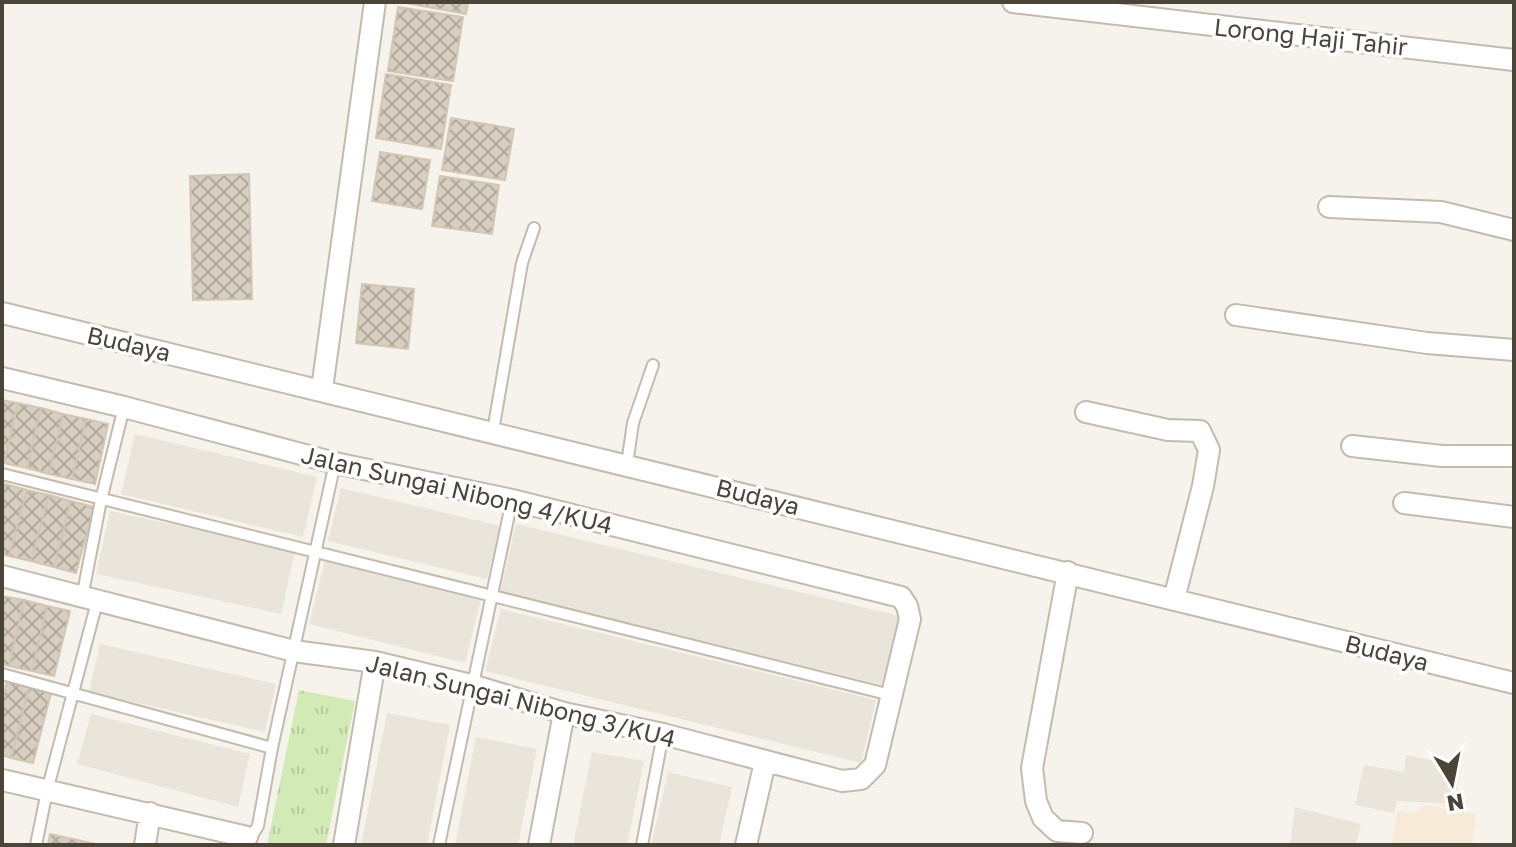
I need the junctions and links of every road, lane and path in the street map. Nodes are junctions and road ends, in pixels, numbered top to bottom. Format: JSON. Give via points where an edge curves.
{"nodes":[{"id":1,"x":375,"y":2,"type":"edge"},
{"id":2,"x":1013,"y":2,"type":"edge"},
{"id":3,"x":1514,"y":60,"type":"edge"},
{"id":4,"x":1329,"y":207,"type":"dead end"},
{"id":5,"x":534,"y":228,"type":"dead end"},
{"id":6,"x":1514,"y":230,"type":"edge"},
{"id":7,"x":2,"y":313,"type":"edge"},
{"id":8,"x":1236,"y":315,"type":"dead end"},
{"id":9,"x":1514,"y":350,"type":"edge"},
{"id":10,"x":653,"y":365,"type":"dead end"},
{"id":11,"x":2,"y":378,"type":"edge"},
{"id":12,"x":322,"y":389,"type":"junction"},
{"id":13,"x":124,"y":407,"type":"junction"},
{"id":14,"x":1086,"y":412,"type":"dead end"},
{"id":15,"x":493,"y":431,"type":"junction"},
{"id":16,"x":1352,"y":446,"type":"dead end"},
{"id":17,"x":1514,"y":456,"type":"edge"},
{"id":18,"x":335,"y":463,"type":"junction"},
{"id":19,"x":627,"y":464,"type":"junction"},
{"id":20,"x":2,"y":474,"type":"edge"},
{"id":21,"x":101,"y":500,"type":"junction"},
{"id":22,"x":512,"y":500,"type":"junction"},
{"id":23,"x":1404,"y":503,"type":"dead end"},
{"id":24,"x":1514,"y":517,"type":"edge"},
{"id":25,"x":314,"y":553,"type":"junction"},
{"id":26,"x":1068,"y":572,"type":"junction"},
{"id":27,"x":2,"y":576,"type":"edge"},
{"id":28,"x":493,"y":596,"type":"junction"},
{"id":29,"x":1174,"y":599,"type":"junction"},
{"id":30,"x":90,"y":600,"type":"junction"},
{"id":31,"x":907,"y":606,"type":"joint"},
{"id":32,"x":294,"y":651,"type":"junction"},
{"id":33,"x":375,"y":662,"type":"junction"},
{"id":34,"x":2,"y":674,"type":"edge"},
{"id":35,"x":1514,"y":683,"type":"edge"},
{"id":36,"x":475,"y":686,"type":"junction"},
{"id":37,"x":72,"y":693,"type":"junction"},
{"id":38,"x":891,"y":695,"type":"junction"},
{"id":39,"x":564,"y":713,"type":"junction"},
{"id":40,"x":663,"y":734,"type":"junction"},
{"id":41,"x":272,"y":748,"type":"junction"},
{"id":42,"x":765,"y":762,"type":"junction"},
{"id":43,"x":2,"y":780,"type":"edge"},
{"id":44,"x":47,"y":791,"type":"junction"},
{"id":45,"x":150,"y":813,"type":"junction"},
{"id":46,"x":1082,"y":833,"type":"dead end"},
{"id":47,"x":247,"y":837,"type":"joint"},
{"id":48,"x":36,"y":845,"type":"edge"},
{"id":49,"x":145,"y":845,"type":"edge"},
{"id":50,"x":344,"y":845,"type":"edge"},
{"id":51,"x":439,"y":845,"type":"edge"},
{"id":52,"x":539,"y":845,"type":"edge"},
{"id":53,"x":642,"y":845,"type":"edge"},
{"id":54,"x":746,"y":845,"type":"edge"}],
"edges":[{"from":1,"to":12,"type":"street"},
{"from":2,"to":3,"type":"street","name":"Lorong Haji Tahir"},
{"from":4,"to":6,"type":"street","via":[[1441,212]]},
{"from":5,"to":15,"type":"lane","via":[[522,263]]},
{"from":7,"to":12,"type":"street","name":"Budaya"},
{"from":8,"to":9,"type":"street"},
{"from":10,"to":19,"type":"lane","via":[[633,423]]},
{"from":11,"to":13,"type":"street","name":"Jalan Sungai Nibong 4/KU4"},
{"from":12,"to":15,"type":"street","name":"Budaya"},
{"from":13,"to":18,"type":"street","name":"Jalan Sungai Nibong 4/KU4"},
{"from":13,"to":21,"type":"lane"},
{"from":14,"to":29,"type":"street","via":[[1168,430],[1200,431],[1209,450]]},
{"from":15,"to":19,"type":"street","name":"Budaya"},
{"from":16,"to":17,"type":"street","via":[[1442,456]]},
{"from":18,"to":22,"type":"street","name":"Jalan Sungai Nibong 4/KU4"},
{"from":18,"to":25,"type":"lane"},
{"from":19,"to":26,"type":"street","name":"Budaya"},
{"from":20,"to":21,"type":"lane"},
{"from":21,"to":25,"type":"lane"},
{"from":21,"to":30,"type":"lane"},
{"from":22,"to":28,"type":"lane"},
{"from":22,"to":31,"type":"street","name":"Jalan Sungai Nibong 4/KU4","via":[[901,597]]},
{"from":23,"to":24,"type":"street"},
{"from":25,"to":28,"type":"lane"},
{"from":25,"to":32,"type":"lane"},
{"from":26,"to":29,"type":"street","name":"Budaya"},
{"from":26,"to":46,"type":"street","via":[[1032,768],[1043,818],[1057,831]]},
{"from":27,"to":30,"type":"street","name":"Jalan Sungai Nibong 3/KU4"},
{"from":28,"to":36,"type":"lane"},
{"from":28,"to":38,"type":"lane"},
{"from":29,"to":35,"type":"street","name":"Budaya"},
{"from":30,"to":32,"type":"street","name":"Jalan Sungai Nibong 3/KU4"},
{"from":30,"to":37,"type":"lane"},
{"from":31,"to":38,"type":"street","name":"Jalan Sungai Nibong 3/KU4","via":[[910,619]]},
{"from":32,"to":33,"type":"street","name":"Jalan Sungai Nibong 3/KU4"},
{"from":32,"to":41,"type":"lane"},
{"from":33,"to":36,"type":"street","name":"Jalan Sungai Nibong 3/KU4"},
{"from":33,"to":50,"type":"street"},
{"from":34,"to":37,"type":"lane"},
{"from":36,"to":39,"type":"street","name":"Jalan Sungai Nibong 3/KU4"},
{"from":36,"to":51,"type":"lane"},
{"from":37,"to":41,"type":"lane"},
{"from":37,"to":44,"type":"lane"},
{"from":38,"to":42,"type":"street","name":"Jalan Sungai Nibong 3/KU4","via":[[875,765],[861,779],[842,781]]},
{"from":39,"to":40,"type":"street","name":"Jalan Sungai Nibong 3/KU4"},
{"from":39,"to":52,"type":"street"},
{"from":40,"to":42,"type":"street","name":"Jalan Sungai Nibong 3/KU4"},
{"from":40,"to":53,"type":"lane"},
{"from":41,"to":47,"type":"lane","via":[[258,826]]},
{"from":42,"to":54,"type":"street"},
{"from":43,"to":44,"type":"street"},
{"from":44,"to":45,"type":"street"},
{"from":44,"to":48,"type":"lane"},
{"from":45,"to":47,"type":"street"},
{"from":45,"to":49,"type":"street"}]}
